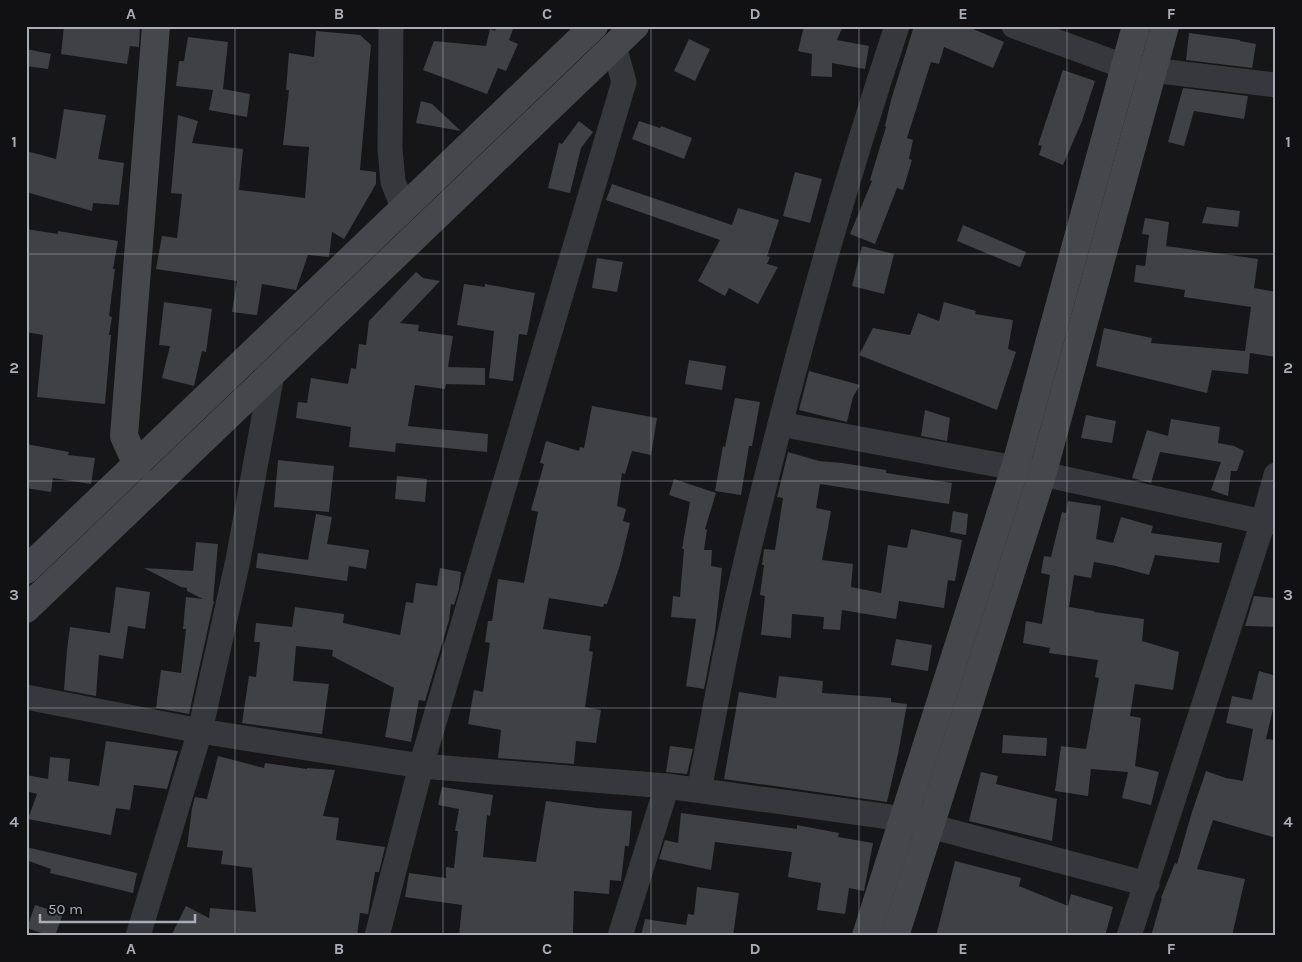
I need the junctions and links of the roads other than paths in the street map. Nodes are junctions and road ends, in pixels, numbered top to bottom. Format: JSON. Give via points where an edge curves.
{"nodes":[{"id":1,"x":156,"y":26,"type":"edge"},
{"id":2,"x":391,"y":26,"type":"edge"},
{"id":3,"x":594,"y":26,"type":"edge"},
{"id":4,"x":634,"y":26,"type":"edge"},
{"id":5,"x":897,"y":26,"type":"edge"},
{"id":6,"x":1014,"y":26,"type":"edge"},
{"id":7,"x":1136,"y":26,"type":"edge"},
{"id":8,"x":1165,"y":26,"type":"edge"},
{"id":9,"x":614,"y":46,"type":"junction"},
{"id":10,"x":1126,"y":67,"type":"junction"},
{"id":11,"x":1154,"y":70,"type":"junction"},
{"id":12,"x":1276,"y":85,"type":"edge"},
{"id":13,"x":404,"y":208,"type":"junction"},
{"id":14,"x":272,"y":374,"type":"junction"},
{"id":15,"x":780,"y":424,"type":"junction"},
{"id":16,"x":137,"y":464,"type":"junction"},
{"id":17,"x":1015,"y":468,"type":"junction"},
{"id":18,"x":1042,"y":475,"type":"junction"},
{"id":19,"x":1276,"y":475,"type":"edge"},
{"id":20,"x":1269,"y":522,"type":"edge"},
{"id":21,"x":26,"y":570,"type":"edge"},
{"id":22,"x":26,"y":609,"type":"edge"},
{"id":23,"x":26,"y":697,"type":"edge"},
{"id":24,"x":200,"y":731,"type":"junction"},
{"id":25,"x":421,"y":766,"type":"junction"},
{"id":26,"x":667,"y":786,"type":"junction"},
{"id":27,"x":699,"y":790,"type":"junction"},
{"id":28,"x":904,"y":819,"type":"junction"},
{"id":29,"x":931,"y":826,"type":"junction"},
{"id":30,"x":1147,"y":884,"type":"junction"},
{"id":31,"x":138,"y":936,"type":"edge"},
{"id":32,"x":377,"y":936,"type":"edge"},
{"id":33,"x":620,"y":936,"type":"edge"},
{"id":34,"x":866,"y":936,"type":"edge"},
{"id":35,"x":895,"y":936,"type":"edge"},
{"id":36,"x":1130,"y":936,"type":"edge"}],
"edges":[{"from":1,"to":16,"type":"street","via":[[124,436]]},
{"from":2,"to":13,"type":"street","via":[[390,149],[393,182]]},
{"from":3,"to":13,"type":"street"},
{"from":4,"to":9,"type":"street"},
{"from":5,"to":15,"type":"street","via":[[835,225]]},
{"from":6,"to":10,"type":"street"},
{"from":7,"to":10,"type":"street"},
{"from":8,"to":11,"type":"street"},
{"from":9,"to":14,"type":"street"},
{"from":9,"to":25,"type":"street","via":[[624,82]]},
{"from":10,"to":11,"type":"street"},
{"from":10,"to":17,"type":"street"},
{"from":11,"to":12,"type":"street"},
{"from":11,"to":18,"type":"street"},
{"from":13,"to":16,"type":"street"},
{"from":14,"to":22,"type":"street"},
{"from":14,"to":24,"type":"street","via":[[238,560]]},
{"from":15,"to":17,"type":"street"},
{"from":15,"to":27,"type":"street","via":[[739,589]]},
{"from":16,"to":21,"type":"street"},
{"from":17,"to":18,"type":"street"},
{"from":17,"to":28,"type":"street"},
{"from":18,"to":20,"type":"street"},
{"from":18,"to":29,"type":"street"},
{"from":19,"to":20,"type":"street"},
{"from":20,"to":30,"type":"street"},
{"from":23,"to":24,"type":"street"},
{"from":24,"to":25,"type":"street"},
{"from":24,"to":31,"type":"street"},
{"from":25,"to":26,"type":"street"},
{"from":25,"to":32,"type":"street"},
{"from":26,"to":27,"type":"street"},
{"from":26,"to":33,"type":"street"},
{"from":27,"to":28,"type":"street"},
{"from":28,"to":29,"type":"street"},
{"from":28,"to":34,"type":"street"},
{"from":29,"to":30,"type":"street"},
{"from":29,"to":35,"type":"street"},
{"from":30,"to":36,"type":"street"}]}
